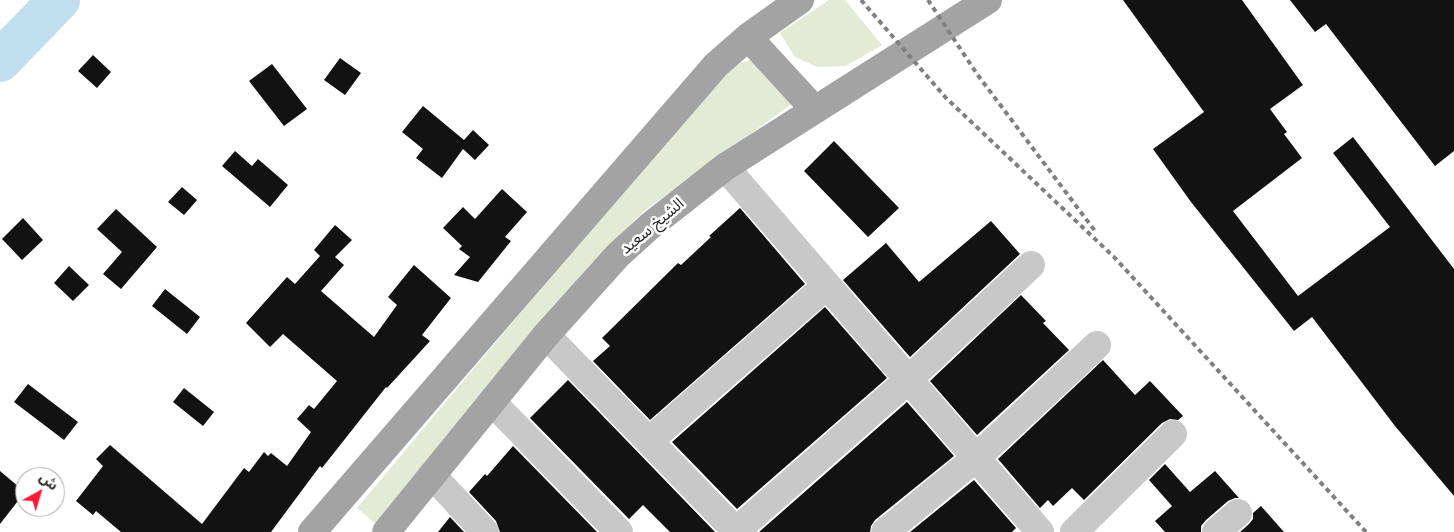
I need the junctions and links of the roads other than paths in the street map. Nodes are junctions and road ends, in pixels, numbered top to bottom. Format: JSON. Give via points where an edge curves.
{"nodes":[{"id":1,"x":800,"y":0,"type":"edge"},
{"id":2,"x":988,"y":0,"type":"edge"},
{"id":3,"x":748,"y":36,"type":"junction"},
{"id":4,"x":815,"y":110,"type":"junction"},
{"id":5,"x":725,"y":167,"type":"junction"},
{"id":6,"x":1031,"y":265,"type":"dead end"},
{"id":7,"x":827,"y":285,"type":"junction"},
{"id":8,"x":546,"y":335,"type":"junction"},
{"id":9,"x":1097,"y":345,"type":"dead end"},
{"id":10,"x":908,"y":380,"type":"junction"},
{"id":11,"x":492,"y":402,"type":"junction"},
{"id":12,"x":1174,"y":434,"type":"dead end"},
{"id":13,"x":649,"y":441,"type":"junction"},
{"id":14,"x":976,"y":458,"type":"junction"},
{"id":15,"x":432,"y":475,"type":"junction"},
{"id":16,"x":1238,"y":513,"type":"dead end"},
{"id":17,"x":736,"y":531,"type":"edge"},
{"id":18,"x":312,"y":532,"type":"edge"},
{"id":19,"x":386,"y":532,"type":"edge"},
{"id":20,"x":485,"y":532,"type":"edge"},
{"id":21,"x":620,"y":532,"type":"edge"},
{"id":22,"x":885,"y":532,"type":"edge"},
{"id":23,"x":1040,"y":532,"type":"edge"},
{"id":24,"x":1074,"y":532,"type":"edge"},
{"id":25,"x":1216,"y":532,"type":"edge"}],
"edges":[{"from":1,"to":3,"type":"main road"},
{"from":2,"to":4,"type":"main road","name":"الشيخ سعيد"},
{"from":3,"to":4,"type":"main road"},
{"from":3,"to":18,"type":"main road","via":[[696,87]]},
{"from":4,"to":5,"type":"main road","name":"الشيخ سعيد"},
{"from":5,"to":7,"type":"street"},
{"from":5,"to":8,"type":"main road","name":"الشيخ سعيد","via":[[618,254]]},
{"from":6,"to":10,"type":"street"},
{"from":7,"to":10,"type":"street"},
{"from":7,"to":13,"type":"street"},
{"from":8,"to":11,"type":"main road","name":"الشيخ سعيد"},
{"from":8,"to":13,"type":"street"},
{"from":9,"to":14,"type":"street"},
{"from":10,"to":14,"type":"street"},
{"from":10,"to":17,"type":"street"},
{"from":11,"to":15,"type":"main road","name":"الشيخ سعيد"},
{"from":11,"to":21,"type":"street"},
{"from":12,"to":24,"type":"street"},
{"from":13,"to":17,"type":"street"},
{"from":14,"to":22,"type":"street"},
{"from":14,"to":23,"type":"street"},
{"from":15,"to":19,"type":"main road","name":"الشيخ سعيد"},
{"from":15,"to":20,"type":"street"},
{"from":16,"to":25,"type":"street"}]}
